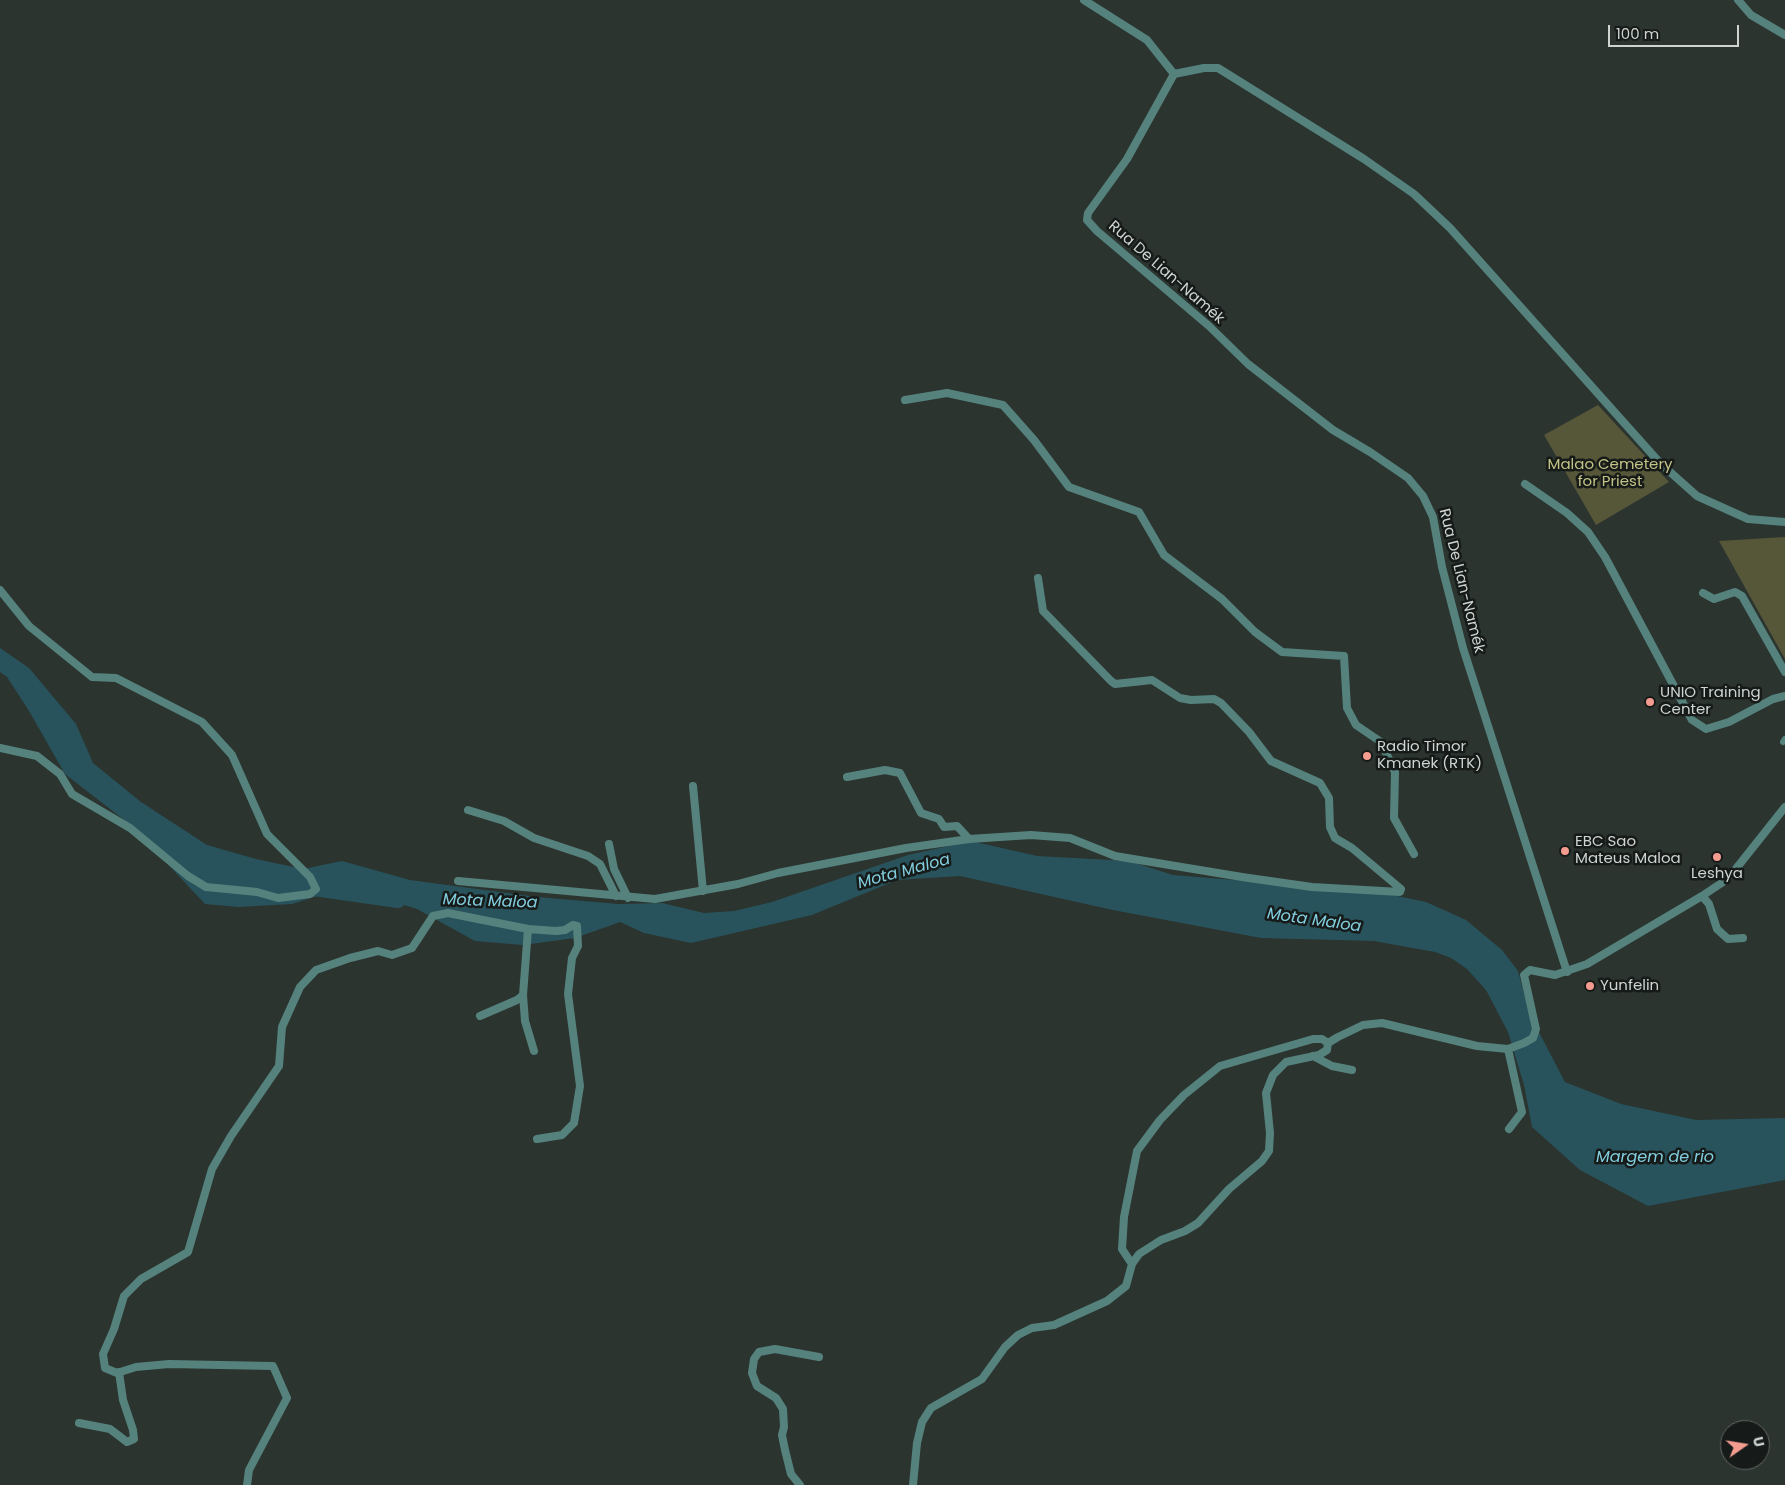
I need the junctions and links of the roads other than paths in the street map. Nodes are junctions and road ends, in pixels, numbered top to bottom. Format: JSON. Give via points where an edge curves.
{"nodes":[{"id":1,"x":1084,"y":0,"type":"edge"},
{"id":2,"x":1738,"y":0,"type":"edge"},
{"id":3,"x":1785,"y":35,"type":"edge"},
{"id":4,"x":1174,"y":74,"type":"junction"},
{"id":5,"x":905,"y":400,"type":"dead end"},
{"id":6,"x":1525,"y":484,"type":"dead end"},
{"id":7,"x":1785,"y":522,"type":"edge"},
{"id":8,"x":1038,"y":578,"type":"dead end"},
{"id":9,"x":0,"y":590,"type":"edge"},
{"id":10,"x":1703,"y":593,"type":"dead end"},
{"id":11,"x":1785,"y":672,"type":"edge"},
{"id":12,"x":1785,"y":696,"type":"edge"},
{"id":13,"x":0,"y":748,"type":"edge"},
{"id":14,"x":846,"y":777,"type":"dead end"},
{"id":15,"x":693,"y":786,"type":"dead end"},
{"id":16,"x":1785,"y":807,"type":"edge"},
{"id":17,"x":468,"y":810,"type":"dead end"},
{"id":18,"x":970,"y":839,"type":"junction"},
{"id":19,"x":609,"y":844,"type":"dead end"},
{"id":20,"x":1414,"y":854,"type":"dead end"},
{"id":21,"x":458,"y":881,"type":"dead end"},
{"id":22,"x":703,"y":891,"type":"junction"},
{"id":23,"x":616,"y":896,"type":"junction"},
{"id":24,"x":1702,"y":896,"type":"junction"},
{"id":25,"x":628,"y":898,"type":"junction"},
{"id":26,"x":528,"y":929,"type":"junction"},
{"id":27,"x":1743,"y":938,"type":"dead end"},
{"id":28,"x":1567,"y":972,"type":"junction"},
{"id":29,"x":523,"y":995,"type":"junction"},
{"id":30,"x":480,"y":1016,"type":"dead end"},
{"id":31,"x":1328,"y":1043,"type":"junction"},
{"id":32,"x":1508,"y":1049,"type":"junction"},
{"id":33,"x":534,"y":1051,"type":"dead end"},
{"id":34,"x":1311,"y":1055,"type":"junction"},
{"id":35,"x":1352,"y":1070,"type":"dead end"},
{"id":36,"x":1509,"y":1129,"type":"dead end"},
{"id":37,"x":537,"y":1139,"type":"dead end"},
{"id":38,"x":1132,"y":1264,"type":"junction"},
{"id":39,"x":819,"y":1357,"type":"dead end"},
{"id":40,"x":119,"y":1372,"type":"junction"},
{"id":41,"x":79,"y":1423,"type":"dead end"},
{"id":42,"x":247,"y":1485,"type":"edge"},
{"id":43,"x":800,"y":1485,"type":"edge"},
{"id":44,"x":913,"y":1485,"type":"edge"}],
"edges":[{"from":1,"to":4,"type":"street","via":[[1147,40]]},
{"from":2,"to":3,"type":"street","via":[[1751,15]]},
{"from":4,"to":7,"type":"street","via":[[1218,68],[1414,194],[1450,228],[1606,404],[1682,483],[1698,496],[1748,519]]},
{"from":4,"to":28,"type":"street","name":"Rua De Lian-Namék","via":[[1127,159],[1088,213],[1087,220],[1248,364],[1333,430],[1408,478],[1423,496],[1433,517],[1463,648]]},
{"from":5,"to":20,"type":"street","via":[[947,393],[1003,405],[1069,487],[1139,512],[1164,555],[1222,599],[1255,632],[1282,652],[1344,656],[1347,708],[1356,725],[1381,742],[1395,772],[1394,818]]},
{"from":6,"to":12,"type":"street","via":[[1588,532],[1692,720],[1706,729]]},
{"from":8,"to":18,"type":"street","via":[[1043,611],[1110,681],[1115,684],[1152,680],[1180,698],[1221,702],[1271,761],[1320,783],[1329,798],[1330,827],[1335,838],[1352,848],[1401,891],[1312,886],[1195,870],[1115,856],[1070,838],[1031,835]]},
{"from":9,"to":13,"type":"street","via":[[29,626],[92,677],[116,678],[202,722],[232,755],[267,834],[310,877],[316,889],[310,894],[278,898],[257,892],[206,887],[130,828],[72,794],[60,774],[37,756]]},
{"from":10,"to":11,"type":"street","via":[[1714,599],[1735,592],[1742,596]]},
{"from":14,"to":18,"type":"street","via":[[886,770],[900,773],[921,813],[939,819],[944,827],[957,826]]},
{"from":15,"to":22,"type":"street"},
{"from":16,"to":24,"type":"street","via":[[1735,870]]},
{"from":17,"to":23,"type":"street","via":[[504,821],[534,838],[588,856],[600,864]]},
{"from":18,"to":22,"type":"street","via":[[786,871]]},
{"from":19,"to":25,"type":"street","via":[[614,868]]},
{"from":21,"to":23,"type":"street"},
{"from":22,"to":25,"type":"street","via":[[655,898]]},
{"from":23,"to":25,"type":"street"},
{"from":24,"to":27,"type":"street","via":[[1709,904],[1717,929],[1728,939]]},
{"from":24,"to":28,"type":"street","via":[[1610,952]]},
{"from":26,"to":29,"type":"street"},
{"from":26,"to":37,"type":"street","via":[[565,930],[573,925],[579,930],[568,994],[580,1086],[574,1123],[562,1135]]},
{"from":26,"to":40,"type":"street","via":[[448,913],[433,916],[412,948],[392,955],[378,951],[350,958],[316,970],[300,987],[282,1027],[279,1066],[212,1169],[188,1252],[141,1279],[124,1296],[104,1354],[105,1368]]},
{"from":28,"to":32,"type":"street","via":[[1555,975],[1530,970],[1524,976],[1536,1029],[1533,1038]]},
{"from":29,"to":30,"type":"street"},
{"from":29,"to":33,"type":"street","via":[[525,1021]]},
{"from":31,"to":32,"type":"street","via":[[1363,1025],[1382,1023],[1453,1041]]},
{"from":31,"to":34,"type":"street","via":[[1327,1050]]},
{"from":31,"to":38,"type":"street","via":[[1313,1039],[1220,1066],[1184,1095],[1160,1120],[1137,1151],[1122,1249]]},
{"from":32,"to":36,"type":"street","via":[[1522,1112]]},
{"from":34,"to":35,"type":"street","via":[[1332,1066]]},
{"from":34,"to":38,"type":"street","via":[[1286,1062],[1273,1075],[1266,1093],[1270,1133],[1268,1151],[1262,1161],[1228,1189],[1198,1223],[1145,1248]]},
{"from":38,"to":44,"type":"street","via":[[1126,1286],[1107,1301],[1063,1321],[1032,1328],[1018,1335],[982,1379],[931,1408],[922,1422],[917,1443]]},
{"from":39,"to":43,"type":"street","via":[[767,1350],[760,1352],[753,1366],[757,1386],[776,1398],[782,1409],[785,1450],[791,1474]]},
{"from":40,"to":41,"type":"street","via":[[134,1439],[127,1442],[110,1429]]},
{"from":40,"to":42,"type":"street","via":[[169,1364],[273,1366],[287,1398],[248,1470]]}]}
